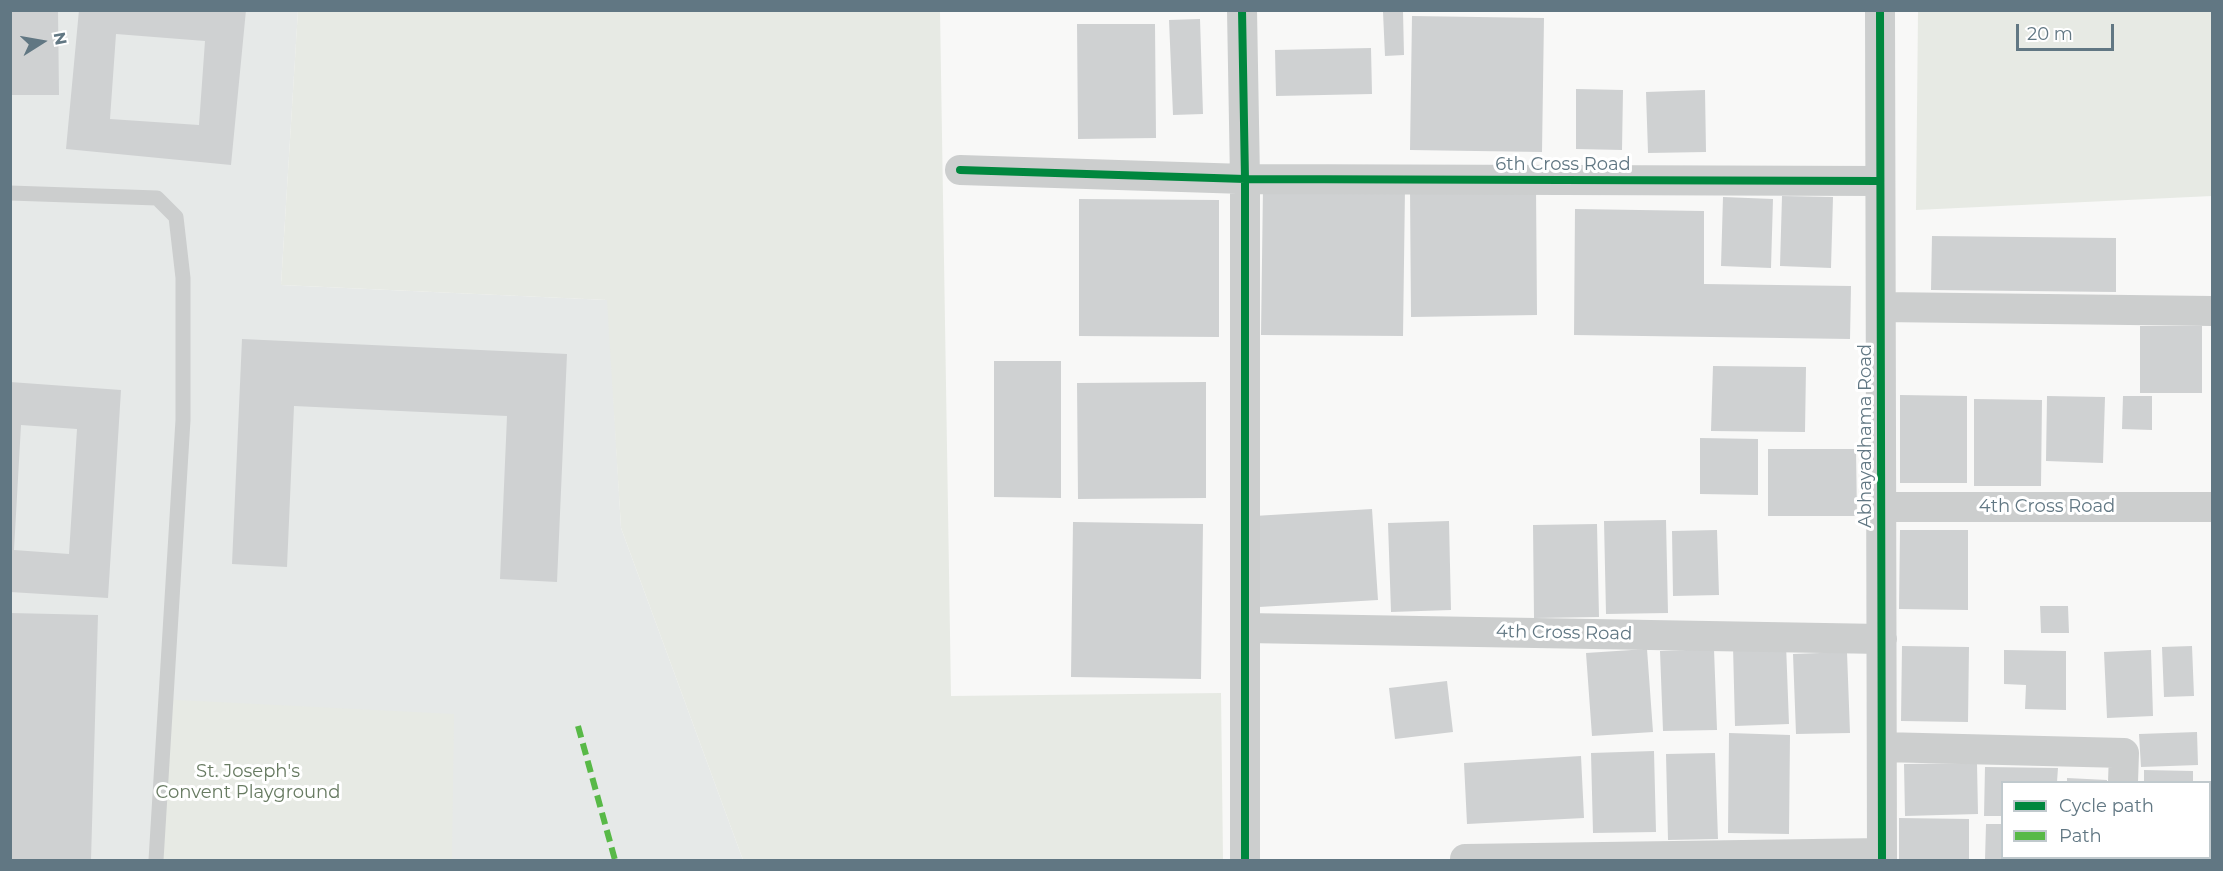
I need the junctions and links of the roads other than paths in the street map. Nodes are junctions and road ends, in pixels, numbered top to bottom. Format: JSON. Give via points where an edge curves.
{"nodes":[{"id":1,"x":1242,"y":10,"type":"edge"},
{"id":2,"x":1880,"y":10,"type":"edge"},
{"id":3,"x":960,"y":170,"type":"dead end"},
{"id":4,"x":1245,"y":179,"type":"junction"},
{"id":5,"x":1880,"y":181,"type":"junction"},
{"id":6,"x":10,"y":193,"type":"edge"},
{"id":7,"x":1881,"y":307,"type":"junction"},
{"id":8,"x":2212,"y":311,"type":"edge"},
{"id":9,"x":1881,"y":507,"type":"junction"},
{"id":10,"x":2212,"y":507,"type":"edge"},
{"id":11,"x":1246,"y":628,"type":"junction"},
{"id":12,"x":1882,"y":639,"type":"junction"},
{"id":13,"x":1882,"y":747,"type":"junction"},
{"id":14,"x":2123,"y":781,"type":"edge"},
{"id":15,"x":1882,"y":857,"type":"edge"},
{"id":16,"x":1465,"y":859,"type":"edge"},
{"id":17,"x":156,"y":861,"type":"edge"},
{"id":18,"x":1245,"y":861,"type":"edge"}],
"edges":[{"from":1,"to":4,"type":"street"},
{"from":2,"to":5,"type":"street","name":"Abhayadhama Road"},
{"from":3,"to":4,"type":"street","name":"6th Cross Road"},
{"from":4,"to":5,"type":"street","name":"6th Cross Road"},
{"from":4,"to":11,"type":"street"},
{"from":5,"to":7,"type":"street","name":"Abhayadhama Road"},
{"from":6,"to":17,"type":"lane","via":[[157,198],[176,217],[183,278],[183,420]]},
{"from":7,"to":8,"type":"street"},
{"from":7,"to":9,"type":"street","name":"Abhayadhama Road"},
{"from":9,"to":10,"type":"street","name":"4th Cross Road"},
{"from":9,"to":12,"type":"street","name":"Abhayadhama Road"},
{"from":11,"to":12,"type":"street","name":"4th Cross Road"},
{"from":11,"to":18,"type":"street"},
{"from":12,"to":13,"type":"street","name":"Abhayadhama Road"},
{"from":13,"to":14,"type":"street","via":[[2124,753]]},
{"from":13,"to":15,"type":"street","name":"Abhayadhama Road"},
{"from":15,"to":16,"type":"street"}]}
